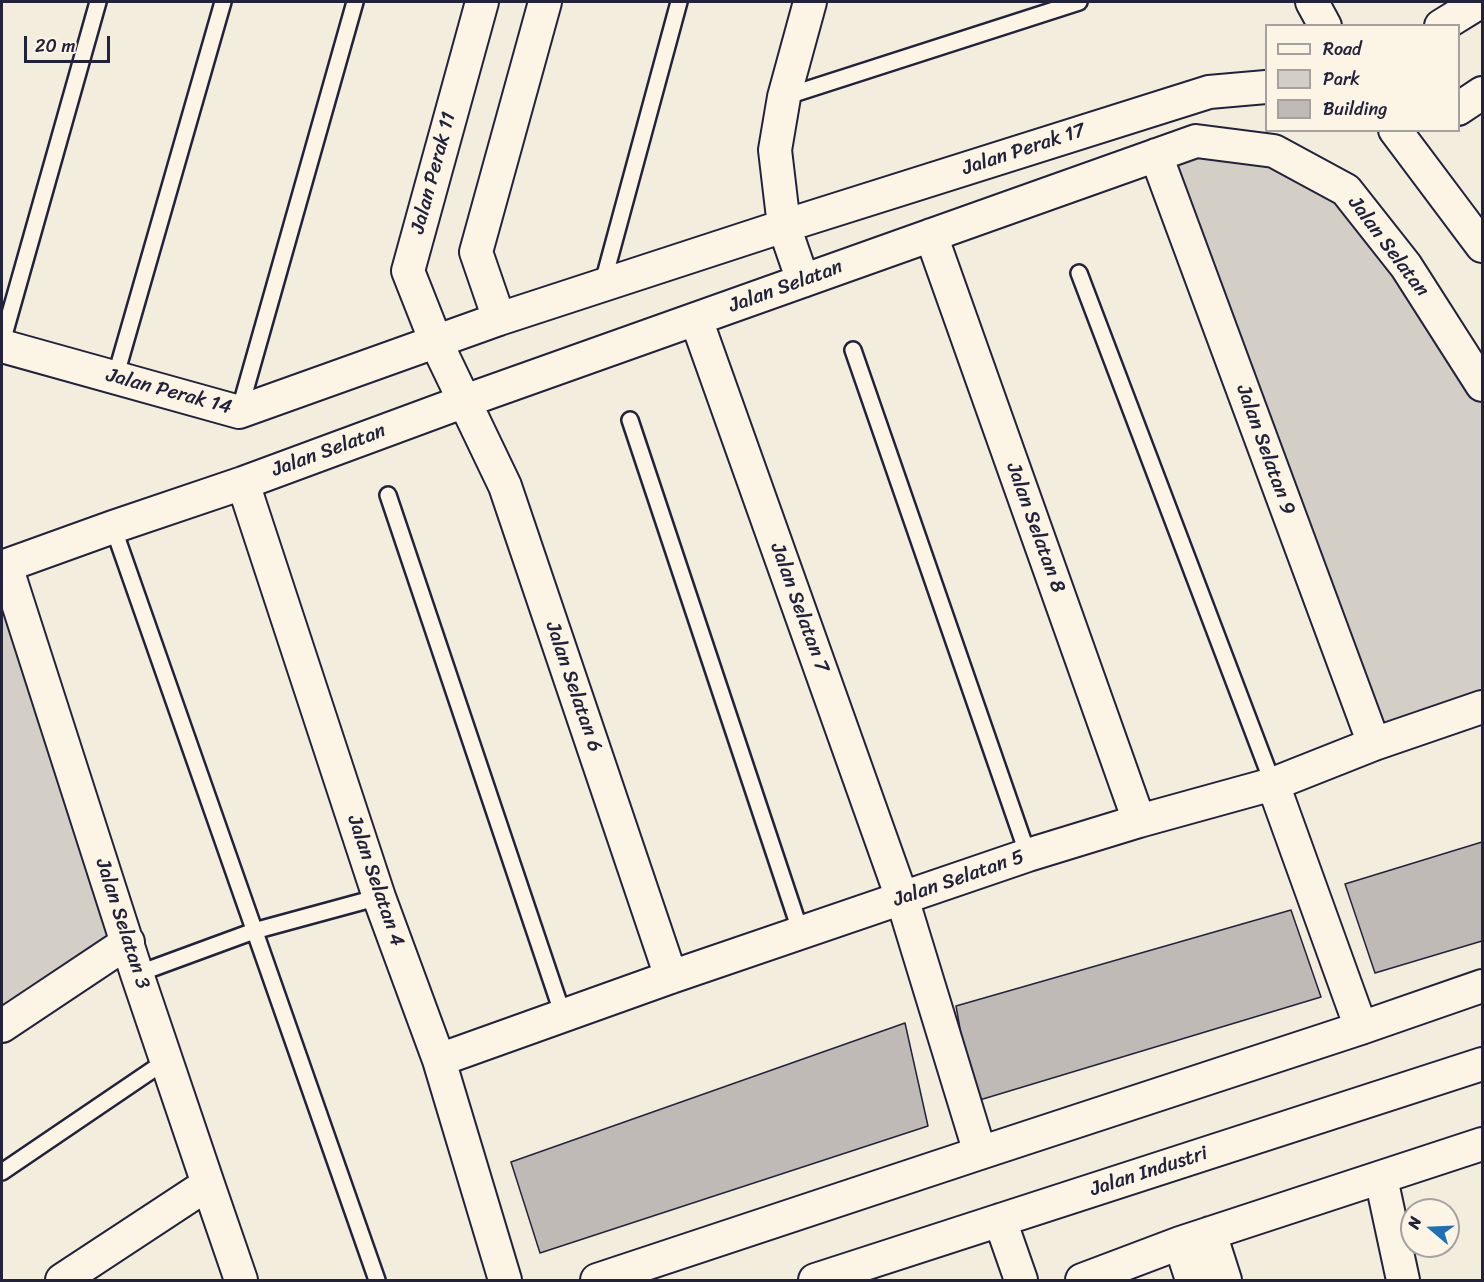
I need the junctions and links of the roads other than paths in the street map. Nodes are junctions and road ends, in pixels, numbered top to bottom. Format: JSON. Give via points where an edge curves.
{"nodes":[{"id":1,"x":98,"y":2,"type":"edge"},
{"id":2,"x":223,"y":2,"type":"edge"},
{"id":3,"x":355,"y":2,"type":"edge"},
{"id":4,"x":482,"y":2,"type":"edge"},
{"id":5,"x":545,"y":2,"type":"edge"},
{"id":6,"x":680,"y":2,"type":"edge"},
{"id":7,"x":810,"y":2,"type":"edge"},
{"id":8,"x":1079,"y":2,"type":"edge"},
{"id":9,"x":1312,"y":2,"type":"edge"},
{"id":10,"x":1480,"y":2,"type":"edge"},
{"id":11,"x":1324,"y":24,"type":"edge"},
{"id":12,"x":1444,"y":24,"type":"edge"},
{"id":13,"x":1265,"y":87,"type":"edge"},
{"id":14,"x":1482,"y":93,"type":"edge"},
{"id":15,"x":784,"y":97,"type":"junction"},
{"id":16,"x":1460,"y":108,"type":"edge"},
{"id":17,"x":1408,"y":135,"type":"edge"},
{"id":18,"x":1156,"y":155,"type":"junction"},
{"id":19,"x":784,"y":226,"type":"junction"},
{"id":20,"x":931,"y":235,"type":"junction"},
{"id":21,"x":1482,"y":245,"type":"edge"},
{"id":22,"x":1079,"y":273,"type":"dead end"},
{"id":23,"x":803,"y":281,"type":"junction"},
{"id":24,"x":602,"y":286,"type":"junction"},
{"id":25,"x":499,"y":319,"type":"junction"},
{"id":26,"x":696,"y":319,"type":"junction"},
{"id":27,"x":436,"y":342,"type":"junction"},
{"id":28,"x":2,"y":344,"type":"edge"},
{"id":29,"x":853,"y":350,"type":"dead end"},
{"id":30,"x":115,"y":378,"type":"junction"},
{"id":31,"x":1482,"y":385,"type":"edge"},
{"id":32,"x":465,"y":401,"type":"junction"},
{"id":33,"x":239,"y":412,"type":"junction"},
{"id":34,"x":630,"y":420,"type":"dead end"},
{"id":35,"x":243,"y":483,"type":"junction"},
{"id":36,"x":388,"y":495,"type":"dead end"},
{"id":37,"x":113,"y":527,"type":"junction"},
{"id":38,"x":4,"y":567,"type":"edge"},
{"id":39,"x":1482,"y":707,"type":"edge"},
{"id":40,"x":1374,"y":744,"type":"junction"},
{"id":41,"x":1273,"y":784,"type":"junction"},
{"id":42,"x":1139,"y":821,"type":"junction"},
{"id":43,"x":1028,"y":855,"type":"junction"},
{"id":44,"x":379,"y":897,"type":"junction"},
{"id":45,"x":902,"y":898,"type":"junction"},
{"id":46,"x":255,"y":931,"type":"junction"},
{"id":47,"x":801,"y":933,"type":"junction"},
{"id":48,"x":128,"y":942,"type":"junction"},
{"id":49,"x":137,"y":974,"type":"junction"},
{"id":50,"x":671,"y":977,"type":"junction"},
{"id":51,"x":1482,"y":986,"type":"edge"},
{"id":52,"x":563,"y":1015,"type":"junction"},
{"id":53,"x":2,"y":1026,"type":"edge"},
{"id":54,"x":1361,"y":1028,"type":"junction"},
{"id":55,"x":167,"y":1060,"type":"junction"},
{"id":56,"x":439,"y":1060,"type":"junction"},
{"id":57,"x":1482,"y":1064,"type":"edge"},
{"id":58,"x":1482,"y":1144,"type":"edge"},
{"id":59,"x":980,"y":1153,"type":"junction"},
{"id":60,"x":2,"y":1172,"type":"edge"},
{"id":61,"x":1381,"y":1178,"type":"junction"},
{"id":62,"x":207,"y":1184,"type":"junction"},
{"id":63,"x":1000,"y":1220,"type":"junction"},
{"id":64,"x":1210,"y":1233,"type":"junction"},
{"id":65,"x":1180,"y":1243,"type":"junction"},
{"id":66,"x":62,"y":1281,"type":"edge"},
{"id":67,"x":241,"y":1281,"type":"edge"},
{"id":68,"x":377,"y":1281,"type":"edge"},
{"id":69,"x":506,"y":1281,"type":"edge"},
{"id":70,"x":597,"y":1281,"type":"edge"},
{"id":71,"x":815,"y":1281,"type":"edge"},
{"id":72,"x":1021,"y":1281,"type":"edge"},
{"id":73,"x":1082,"y":1281,"type":"edge"},
{"id":74,"x":1192,"y":1281,"type":"edge"},
{"id":75,"x":1225,"y":1281,"type":"edge"},
{"id":76,"x":1403,"y":1281,"type":"edge"}],
"edges":[{"from":1,"to":28,"type":"lane"},
{"from":2,"to":30,"type":"lane"},
{"from":3,"to":33,"type":"lane"},
{"from":4,"to":27,"type":"street","name":"Jalan Perak 11","via":[[408,271]]},
{"from":5,"to":25,"type":"street","via":[[476,252]]},
{"from":6,"to":24,"type":"lane"},
{"from":7,"to":15,"type":"street"},
{"from":8,"to":15,"type":"lane"},
{"from":9,"to":11,"type":"street"},
{"from":10,"to":12,"type":"street"},
{"from":13,"to":19,"type":"street","name":"Jalan Perak 17","via":[[1209,92]]},
{"from":14,"to":16,"type":"street"},
{"from":15,"to":19,"type":"street","via":[[775,150]]},
{"from":17,"to":21,"type":"street"},
{"from":18,"to":20,"type":"street","name":"Jalan Selatan"},
{"from":18,"to":31,"type":"street","name":"Jalan Selatan","via":[[1196,141],[1274,151],[1346,189],[1407,266]]},
{"from":18,"to":40,"type":"street","name":"Jalan Selatan 9"},
{"from":19,"to":23,"type":"street"},
{"from":19,"to":24,"type":"street","name":"Jalan Perak 17"},
{"from":20,"to":23,"type":"street","name":"Jalan Selatan"},
{"from":20,"to":42,"type":"street","name":"Jalan Selatan 8"},
{"from":22,"to":41,"type":"lane"},
{"from":23,"to":26,"type":"street","name":"Jalan Selatan"},
{"from":24,"to":25,"type":"street","name":"Jalan Perak 14"},
{"from":25,"to":27,"type":"street","name":"Jalan Perak 14"},
{"from":26,"to":32,"type":"street","name":"Jalan Selatan"},
{"from":26,"to":45,"type":"street","name":"Jalan Selatan 7"},
{"from":27,"to":32,"type":"street","name":"Jalan Perak 11"},
{"from":27,"to":33,"type":"street","name":"Jalan Perak 14"},
{"from":28,"to":30,"type":"street","name":"Jalan Perak 14"},
{"from":29,"to":43,"type":"lane"},
{"from":30,"to":33,"type":"street","name":"Jalan Perak 14"},
{"from":32,"to":35,"type":"street","name":"Jalan Selatan"},
{"from":32,"to":50,"type":"street","name":"Jalan Selatan 6","via":[[505,486]]},
{"from":34,"to":47,"type":"lane"},
{"from":35,"to":37,"type":"street","name":"Jalan Selatan"},
{"from":35,"to":44,"type":"street","name":"Jalan Selatan 4"},
{"from":36,"to":52,"type":"lane"},
{"from":37,"to":38,"type":"street","name":"Jalan Selatan"},
{"from":37,"to":46,"type":"lane"},
{"from":38,"to":48,"type":"street","name":"Jalan Selatan 3"},
{"from":39,"to":40,"type":"street","name":"Jalan Selatan 5"},
{"from":40,"to":41,"type":"street","name":"Jalan Selatan 5"},
{"from":41,"to":42,"type":"street","name":"Jalan Selatan 5"},
{"from":41,"to":54,"type":"street"},
{"from":42,"to":43,"type":"street","name":"Jalan Selatan 5"},
{"from":43,"to":45,"type":"street","name":"Jalan Selatan 5"},
{"from":44,"to":46,"type":"lane"},
{"from":44,"to":56,"type":"street","name":"Jalan Selatan 4"},
{"from":45,"to":47,"type":"street","name":"Jalan Selatan 5"},
{"from":45,"to":59,"type":"street","name":"Jalan Selatan 7"},
{"from":46,"to":49,"type":"lane"},
{"from":46,"to":68,"type":"lane"},
{"from":47,"to":50,"type":"street","name":"Jalan Selatan 5"},
{"from":48,"to":49,"type":"street","name":"Jalan Selatan 3"},
{"from":48,"to":53,"type":"street"},
{"from":49,"to":55,"type":"street","name":"Jalan Selatan 3"},
{"from":50,"to":52,"type":"street","name":"Jalan Selatan 5"},
{"from":51,"to":54,"type":"street"},
{"from":52,"to":56,"type":"street","name":"Jalan Selatan 5"},
{"from":54,"to":59,"type":"street"},
{"from":55,"to":60,"type":"lane"},
{"from":55,"to":62,"type":"street","name":"Jalan Selatan 3"},
{"from":56,"to":69,"type":"street","name":"Jalan Selatan 4"},
{"from":57,"to":63,"type":"street","name":"Jalan Industri"},
{"from":58,"to":61,"type":"street"},
{"from":59,"to":70,"type":"street"},
{"from":61,"to":64,"type":"street"},
{"from":61,"to":76,"type":"street"},
{"from":62,"to":66,"type":"street"},
{"from":62,"to":67,"type":"street","name":"Jalan Selatan 3"},
{"from":63,"to":71,"type":"street","name":"Jalan Industri"},
{"from":63,"to":72,"type":"street"},
{"from":64,"to":65,"type":"street"},
{"from":64,"to":75,"type":"street"},
{"from":65,"to":73,"type":"street"},
{"from":65,"to":74,"type":"street"}]}
